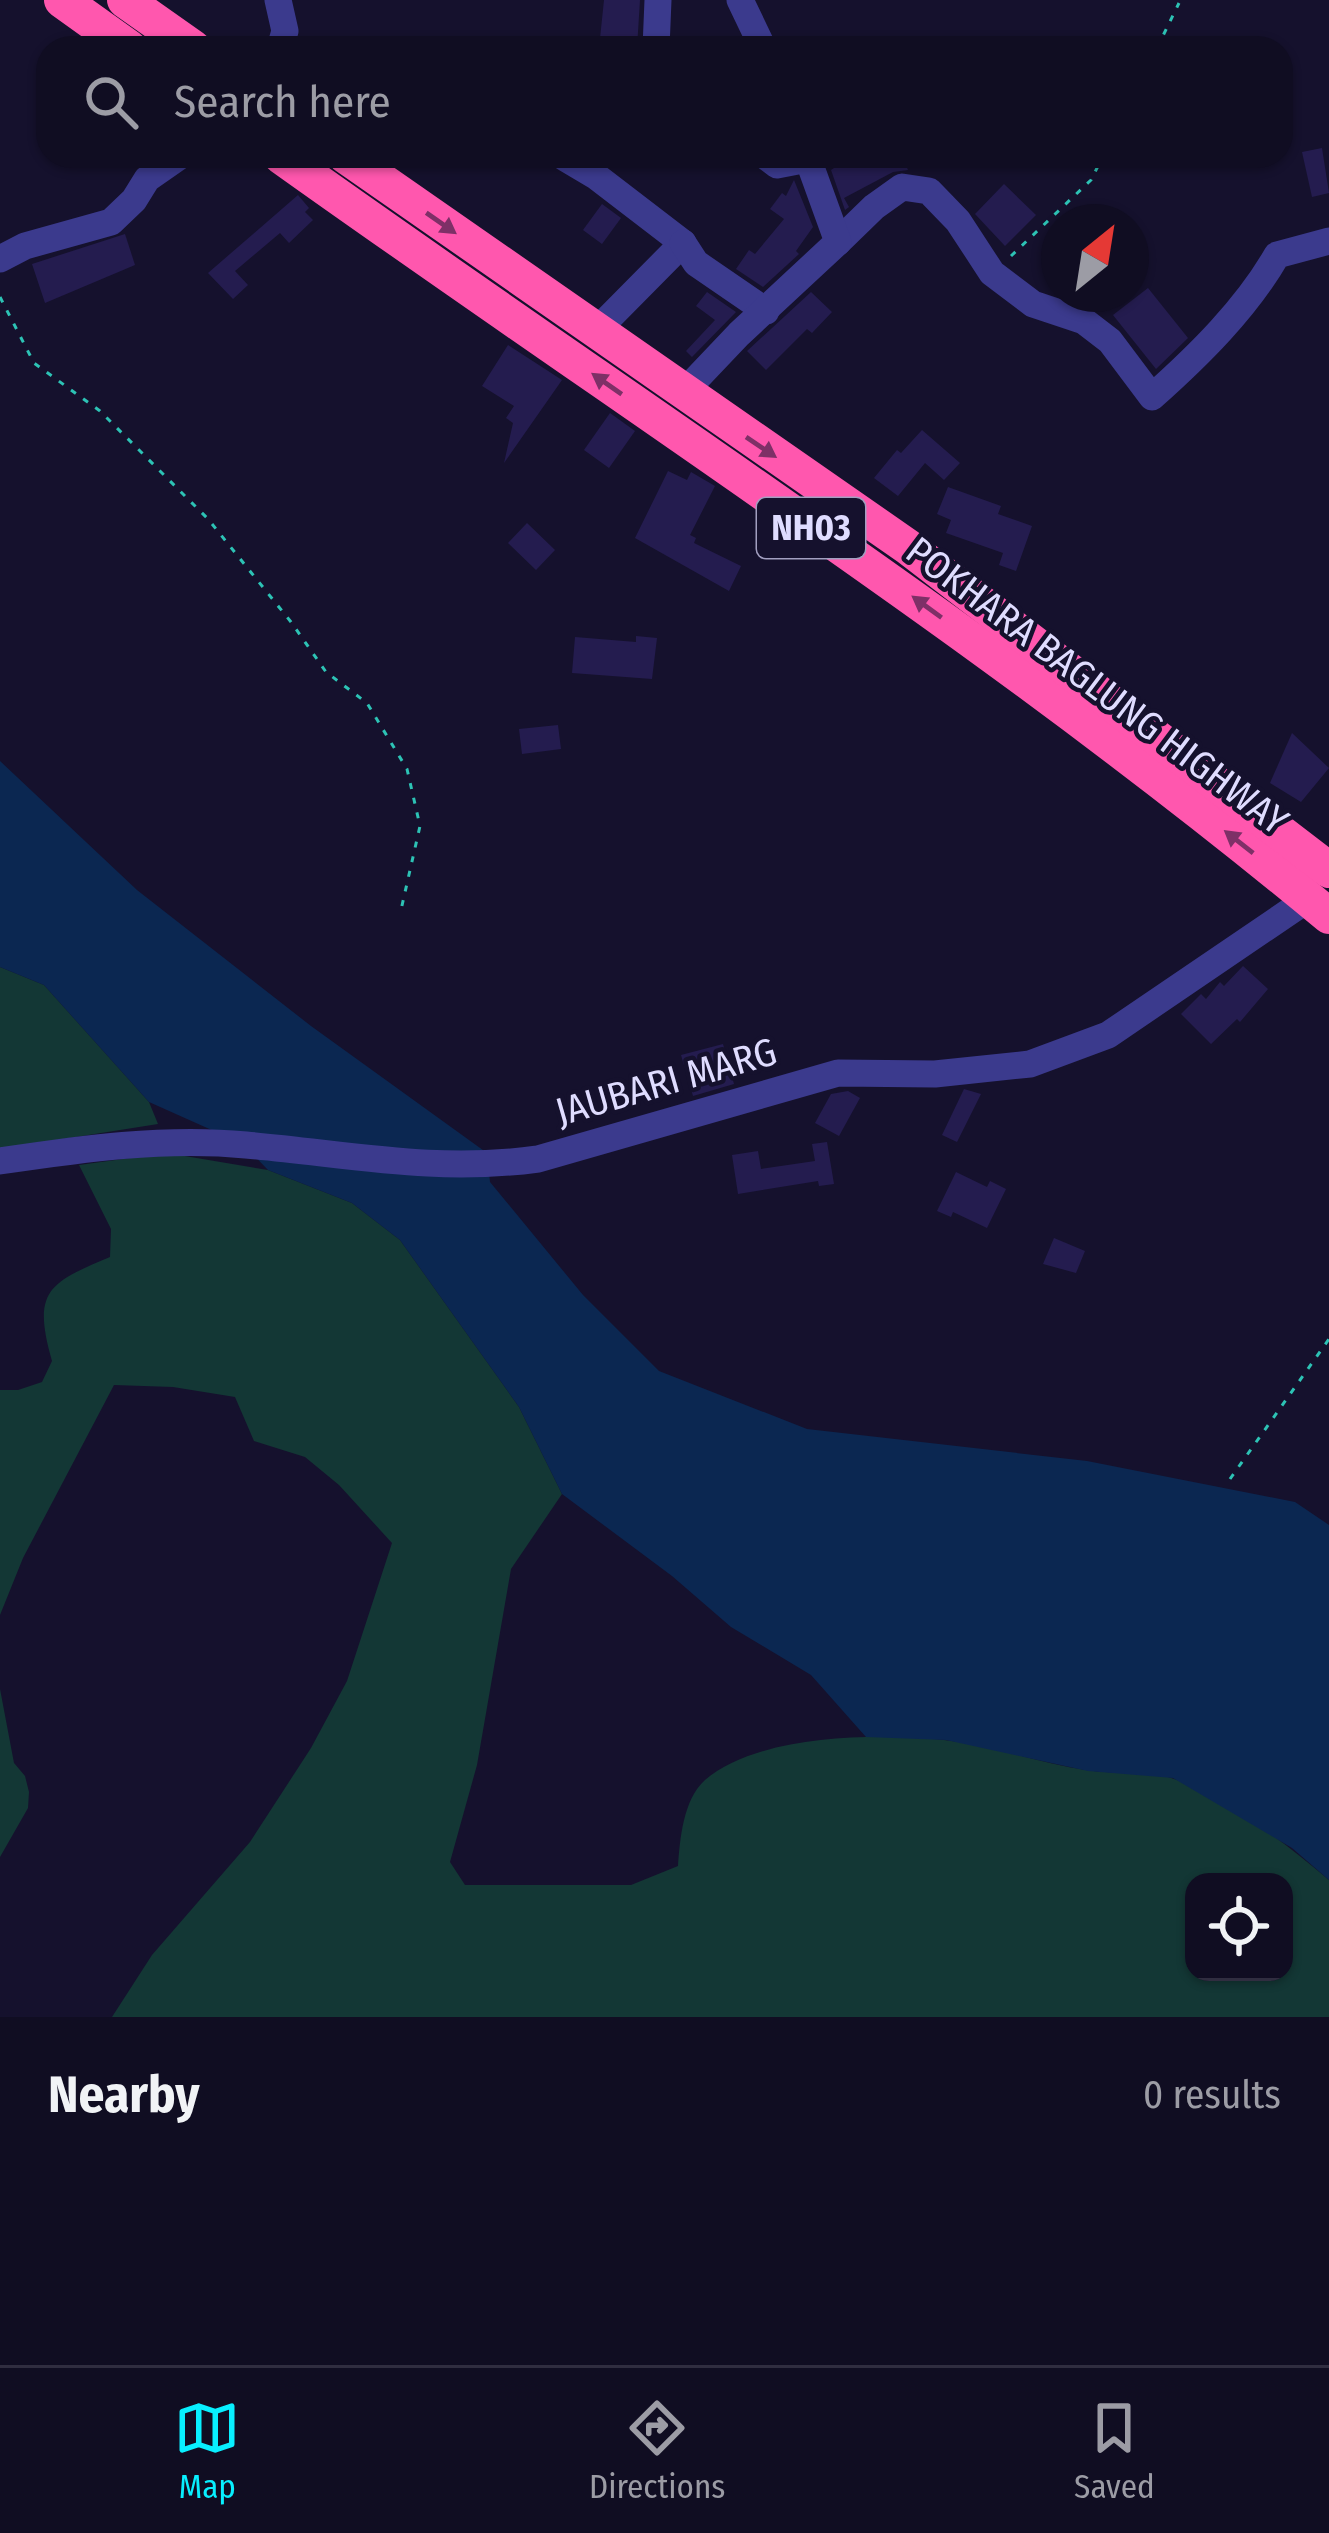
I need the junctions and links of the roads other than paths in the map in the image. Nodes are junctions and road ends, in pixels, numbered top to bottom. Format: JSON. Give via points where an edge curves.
{"nodes":[{"id":1,"x":62,"y":0,"type":"edge"},
{"id":2,"x":125,"y":0,"type":"edge"},
{"id":3,"x":278,"y":0,"type":"edge"},
{"id":4,"x":658,"y":0,"type":"edge"},
{"id":5,"x":740,"y":0,"type":"edge"},
{"id":6,"x":112,"y":36,"type":"edge"},
{"id":7,"x":176,"y":36,"type":"edge"},
{"id":8,"x":284,"y":36,"type":"edge"},
{"id":9,"x":656,"y":36,"type":"edge"},
{"id":10,"x":757,"y":36,"type":"edge"},
{"id":11,"x":163,"y":168,"type":"edge"},
{"id":12,"x":297,"y":168,"type":"edge"},
{"id":13,"x":363,"y":168,"type":"edge"},
{"id":14,"x":580,"y":168,"type":"edge"},
{"id":15,"x":812,"y":168,"type":"edge"},
{"id":16,"x":1329,"y":241,"type":"edge"},
{"id":17,"x":683,"y":242,"type":"junction"},
{"id":18,"x":838,"y":242,"type":"junction"},
{"id":19,"x":0,"y":259,"type":"edge"},
{"id":20,"x":766,"y":311,"type":"junction"},
{"id":21,"x":595,"y":332,"type":"junction"},
{"id":22,"x":682,"y":394,"type":"junction"},
{"id":23,"x":1322,"y":895,"type":"edge"},
{"id":24,"x":0,"y":1161,"type":"edge"}],
"edges":[{"from":1,"to":6,"type":"highway"},
{"from":2,"to":7,"type":"highway"},
{"from":3,"to":8,"type":"street"},
{"from":4,"to":9,"type":"street"},
{"from":5,"to":10,"type":"street"},
{"from":11,"to":19,"type":"street","via":[[111,222]]},
{"from":23,"to":12,"type":"highway","name":"POKHARA BAGLUNG HIGHWAY","number":"NH03","one_way":true,"via":[[924,604]]},
{"from":13,"to":21,"type":"highway","name":"POKHARA BAGLUNG HIGHWAY","one_way":true},
{"from":14,"to":17,"type":"street"},
{"from":15,"to":18,"type":"street"},
{"from":16,"to":18,"type":"street","via":[[1277,255],[1195,358],[1152,398],[1110,341],[992,273],[928,190],[902,187]]},
{"from":17,"to":20,"type":"street","via":[[696,263]]},
{"from":17,"to":21,"type":"street"},
{"from":18,"to":20,"type":"street"},
{"from":20,"to":22,"type":"street"},
{"from":21,"to":22,"type":"highway","name":"POKHARA BAGLUNG HIGHWAY"},
{"from":22,"to":23,"type":"highway","name":"POKHARA BAGLUNG HIGHWAY","one_way":true,"via":[[908,547]]},
{"from":23,"to":24,"type":"street","name":"JAUBARI MARG","via":[[1108,1035],[1030,1064],[838,1073],[538,1159],[488,1166],[221,1144],[96,1147]]}]}
